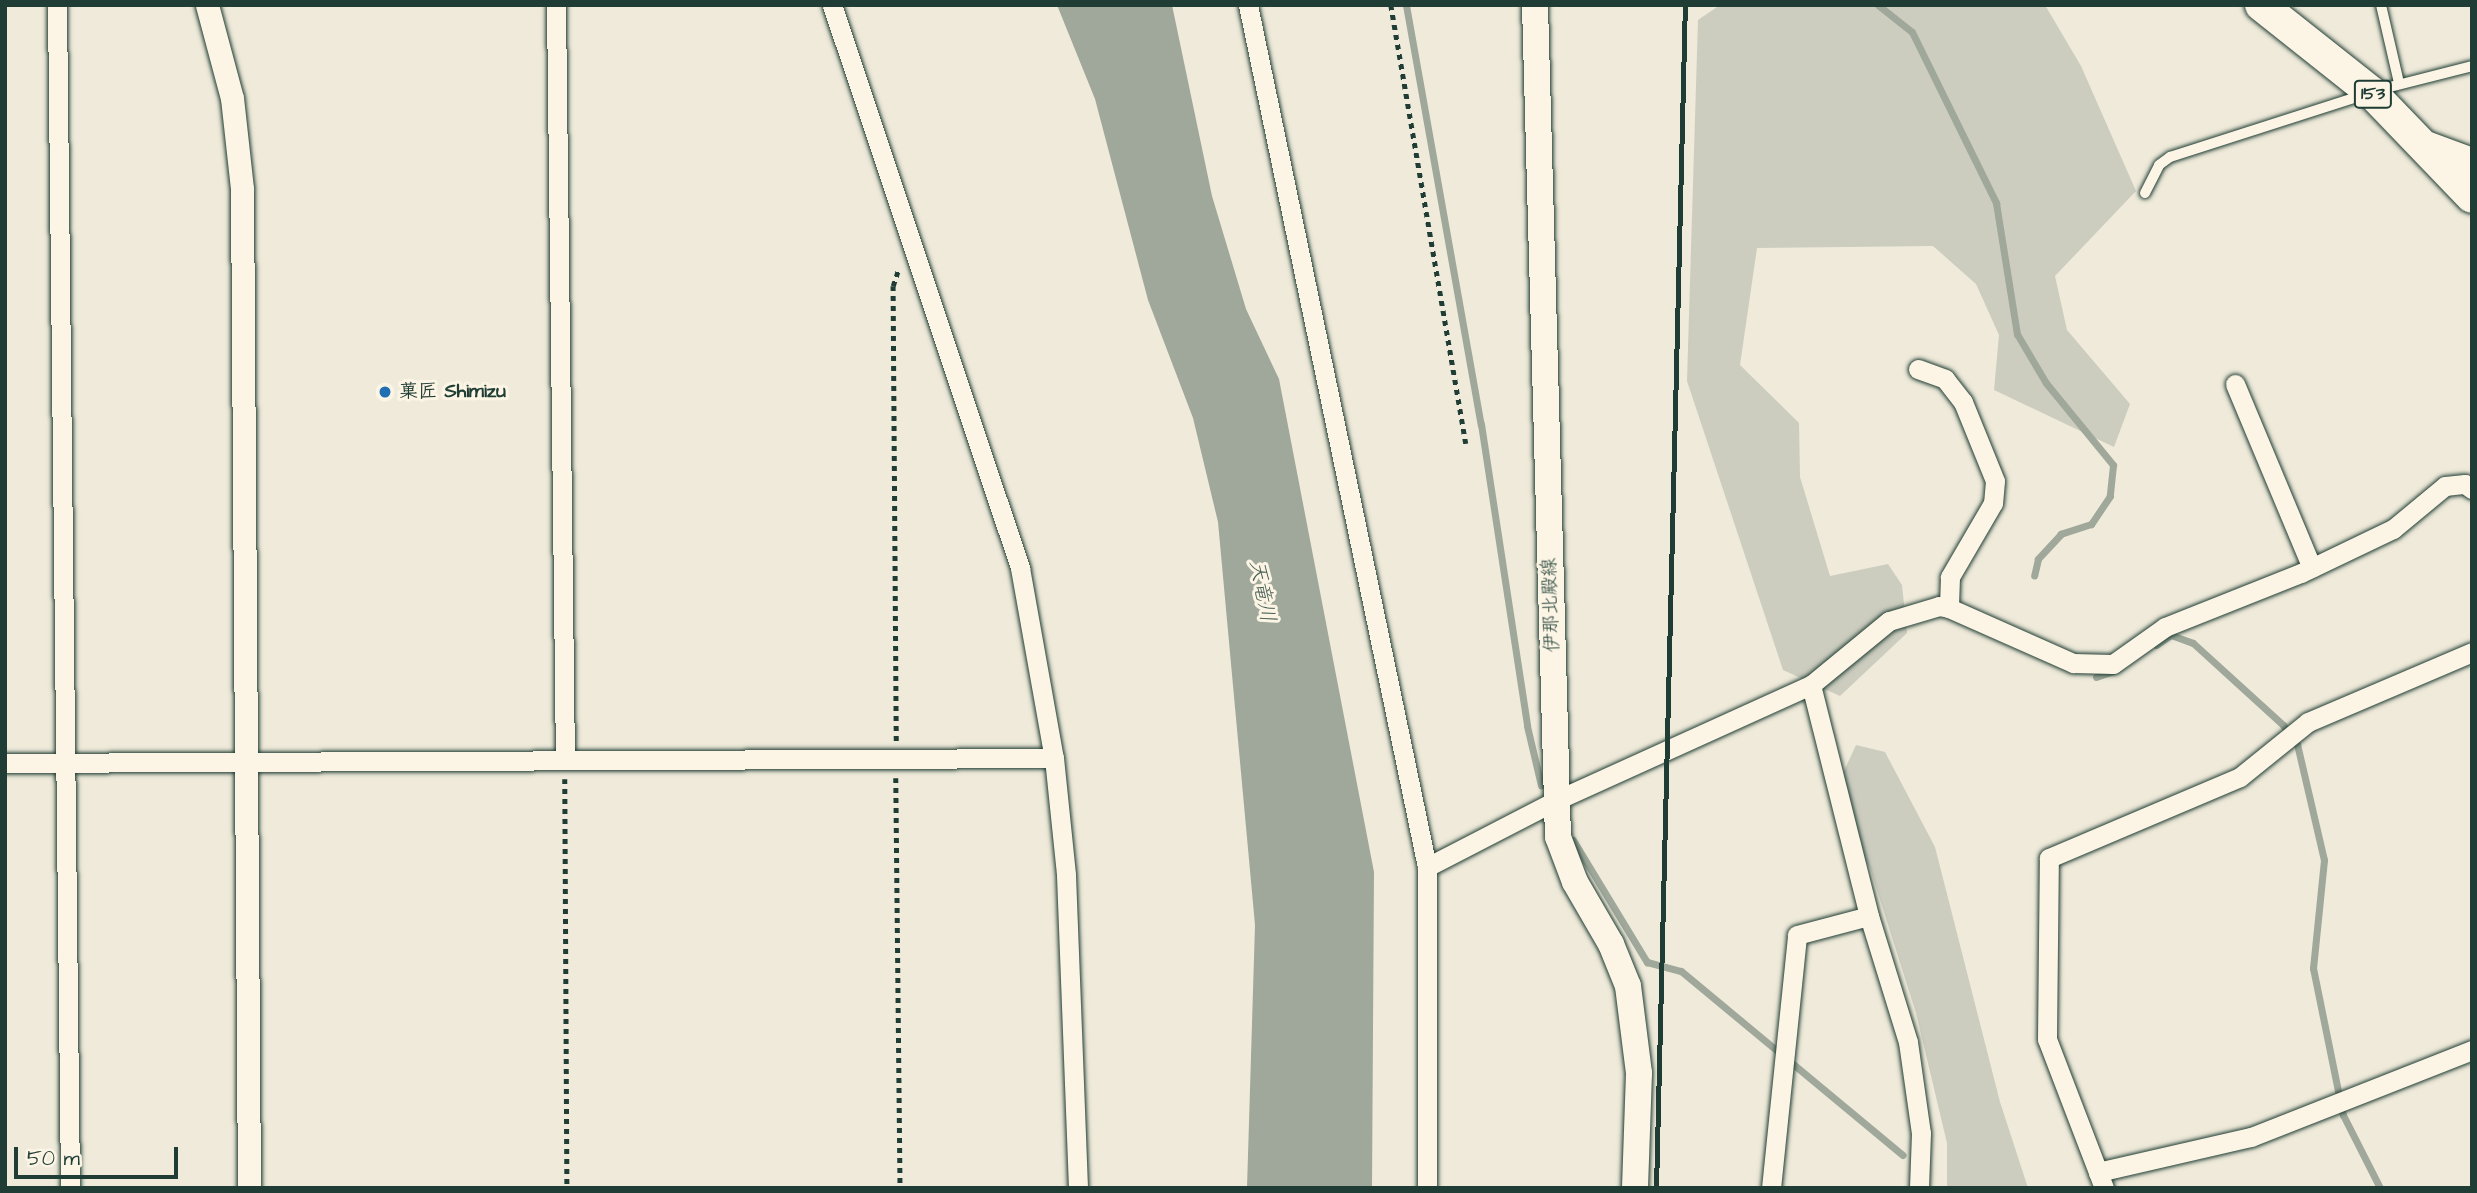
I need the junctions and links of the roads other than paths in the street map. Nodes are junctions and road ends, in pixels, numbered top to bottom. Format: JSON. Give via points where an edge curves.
{"nodes":[{"id":1,"x":57,"y":5,"type":"edge"},
{"id":2,"x":207,"y":5,"type":"edge"},
{"id":3,"x":556,"y":5,"type":"edge"},
{"id":4,"x":832,"y":5,"type":"edge"},
{"id":5,"x":1248,"y":5,"type":"edge"},
{"id":6,"x":1535,"y":5,"type":"edge"},
{"id":7,"x":2261,"y":5,"type":"edge"},
{"id":8,"x":2381,"y":5,"type":"edge"},
{"id":9,"x":2472,"y":66,"type":"edge"},
{"id":10,"x":2386,"y":88,"type":"junction"},
{"id":11,"x":2418,"y":140,"type":"junction"},
{"id":12,"x":2472,"y":161,"type":"edge"},
{"id":13,"x":2145,"y":193,"type":"dead end"},
{"id":14,"x":2472,"y":197,"type":"edge"},
{"id":15,"x":1918,"y":369,"type":"dead end"},
{"id":16,"x":2235,"y":384,"type":"dead end"},
{"id":17,"x":2472,"y":489,"type":"edge"},
{"id":18,"x":2312,"y":568,"type":"junction"},
{"id":19,"x":1949,"y":608,"type":"junction"},
{"id":20,"x":2472,"y":653,"type":"edge"},
{"id":21,"x":1811,"y":685,"type":"junction"},
{"id":22,"x":1054,"y":758,"type":"junction"},
{"id":23,"x":565,"y":760,"type":"junction"},
{"id":24,"x":5,"y":764,"type":"edge"},
{"id":25,"x":66,"y":764,"type":"junction"},
{"id":26,"x":248,"y":764,"type":"junction"},
{"id":27,"x":1557,"y":800,"type":"junction"},
{"id":28,"x":1427,"y":867,"type":"junction"},
{"id":29,"x":1869,"y":916,"type":"junction"},
{"id":30,"x":2472,"y":1050,"type":"edge"},
{"id":31,"x":2101,"y":1180,"type":"edge"},
{"id":32,"x":70,"y":1188,"type":"edge"},
{"id":33,"x":249,"y":1188,"type":"edge"},
{"id":34,"x":1078,"y":1188,"type":"edge"},
{"id":35,"x":1427,"y":1188,"type":"edge"},
{"id":36,"x":1635,"y":1188,"type":"edge"},
{"id":37,"x":1771,"y":1188,"type":"edge"},
{"id":38,"x":1919,"y":1188,"type":"edge"}],
"edges":[{"from":1,"to":25,"type":"street"},
{"from":2,"to":26,"type":"street","via":[[232,98],[242,189]]},
{"from":3,"to":23,"type":"street"},
{"from":4,"to":22,"type":"street","via":[[1020,568]]},
{"from":5,"to":28,"type":"street"},
{"from":6,"to":27,"type":"main road","name":"伊那北殿線"},
{"from":7,"to":10,"type":"highway","number":"153"},
{"from":8,"to":10,"type":"lane"},
{"from":9,"to":10,"type":"lane"},
{"from":10,"to":11,"type":"highway","number":"153"},
{"from":10,"to":13,"type":"lane","via":[[2170,157],[2158,165]]},
{"from":11,"to":12,"type":"main road"},
{"from":11,"to":14,"type":"highway","number":"153"},
{"from":15,"to":19,"type":"street","via":[[1945,379],[1963,402],[1995,481],[1993,503],[1950,577]]},
{"from":16,"to":18,"type":"street"},
{"from":17,"to":18,"type":"street","via":[[2465,484],[2445,486],[2393,529]]},
{"from":18,"to":19,"type":"street","via":[[2165,627],[2113,664],[2100,666],[2073,663]]},
{"from":19,"to":21,"type":"street","via":[[1940,606],[1889,621]]},
{"from":20,"to":31,"type":"street","via":[[2300,728],[2240,777],[2049,858],[2047,1039]]},
{"from":21,"to":27,"type":"street"},
{"from":21,"to":29,"type":"street"},
{"from":22,"to":23,"type":"street"},
{"from":22,"to":34,"type":"street","via":[[1066,875]]},
{"from":23,"to":26,"type":"street"},
{"from":24,"to":25,"type":"street"},
{"from":25,"to":26,"type":"street"},
{"from":25,"to":32,"type":"street"},
{"from":26,"to":33,"type":"street"},
{"from":27,"to":28,"type":"street"},
{"from":27,"to":36,"type":"main road","name":"伊那北殿線","via":[[1562,848],[1628,986],[1639,1073]]},
{"from":28,"to":35,"type":"street"},
{"from":29,"to":37,"type":"street","via":[[1797,935]]},
{"from":29,"to":38,"type":"street","via":[[1908,1042],[1921,1133]]},
{"from":30,"to":31,"type":"street","via":[[2251,1137]]}]}
